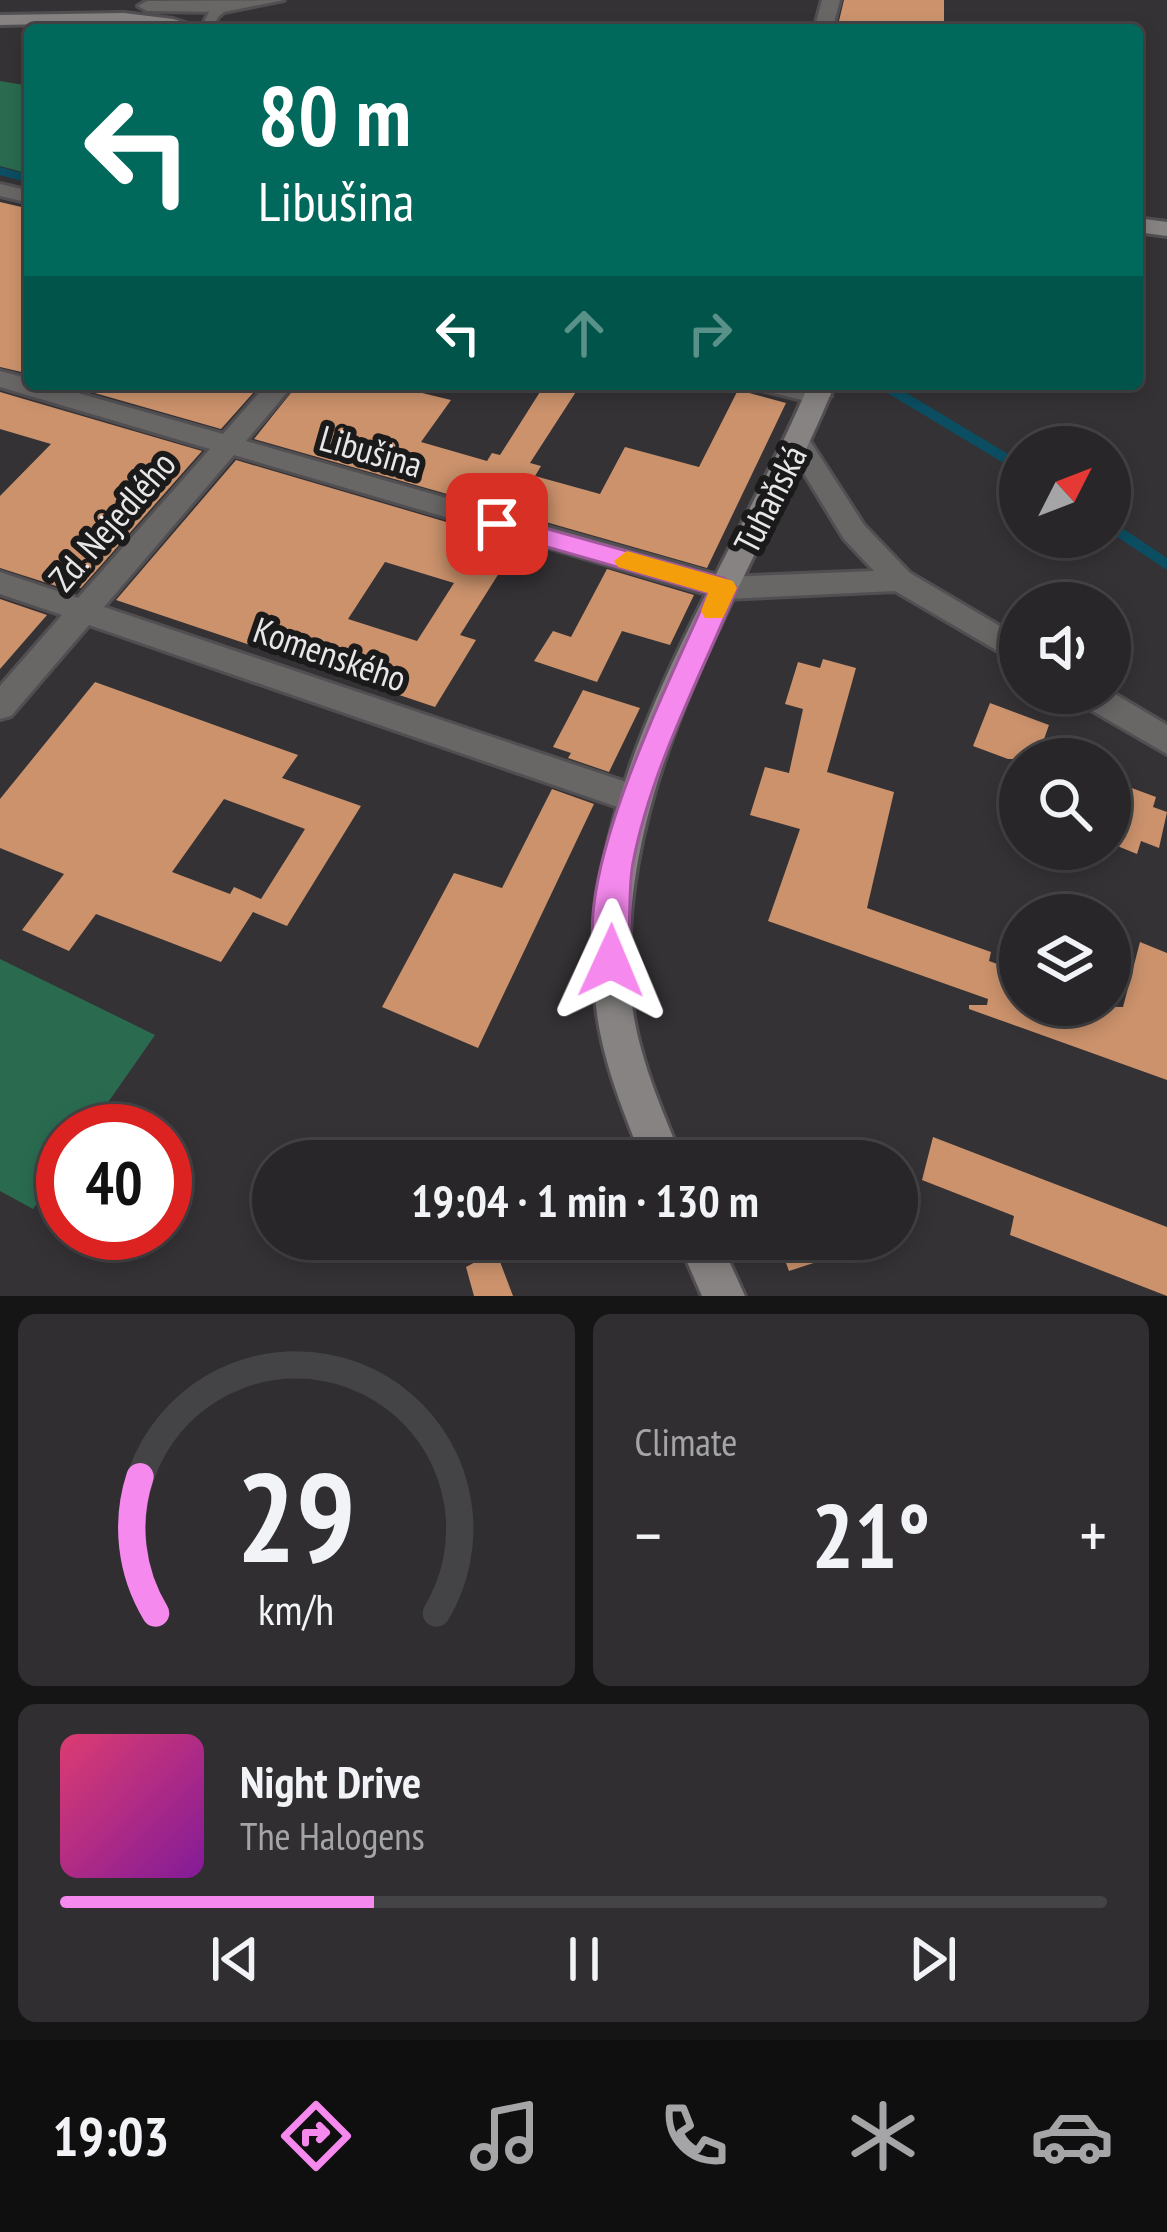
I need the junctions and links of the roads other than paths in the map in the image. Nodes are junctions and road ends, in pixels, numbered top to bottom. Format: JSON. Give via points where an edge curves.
{"nodes":[{"id":1,"x":275,"y":0,"type":"edge"},
{"id":2,"x":89,"y":4,"type":"edge"},
{"id":3,"x":144,"y":7,"type":"edge"},
{"id":4,"x":224,"y":8,"type":"junction"},
{"id":5,"x":2,"y":22,"type":"edge"},
{"id":6,"x":187,"y":24,"type":"edge"},
{"id":7,"x":206,"y":24,"type":"edge"},
{"id":8,"x":36,"y":390,"type":"edge"},
{"id":9,"x":275,"y":390,"type":"edge"},
{"id":10,"x":821,"y":390,"type":"edge"},
{"id":11,"x":799,"y":444,"type":"junction"},
{"id":12,"x":224,"y":447,"type":"junction"},
{"id":13,"x":901,"y":580,"type":"junction"},
{"id":14,"x":0,"y":583,"type":"edge"},
{"id":15,"x":724,"y":588,"type":"junction"},
{"id":16,"x":81,"y":611,"type":"junction"},
{"id":17,"x":999,"y":639,"type":"edge"},
{"id":18,"x":0,"y":707,"type":"edge"},
{"id":19,"x":1123,"y":714,"type":"edge"},
{"id":20,"x":1167,"y":741,"type":"edge"},
{"id":21,"x":635,"y":799,"type":"junction"},
{"id":22,"x":655,"y":1140,"type":"edge"},
{"id":23,"x":708,"y":1260,"type":"edge"},
{"id":24,"x":724,"y":1296,"type":"edge"}],
"edges":[{"from":1,"to":4,"type":"street"},
{"from":2,"to":3,"type":"street","via":[[113,20]]},
{"from":2,"to":5,"type":"street"},
{"from":3,"to":4,"type":"street"},
{"from":3,"to":6,"type":"street"},
{"from":4,"to":7,"type":"lane"},
{"from":8,"to":12,"type":"street","name":"Libušina"},
{"from":9,"to":12,"type":"street","name":"Zd. Nejedlého"},
{"from":10,"to":11,"type":"street","name":"Tuhaňská"},
{"from":11,"to":13,"type":"street","via":[[854,532]]},
{"from":11,"to":15,"type":"street","name":"Tuhaňská"},
{"from":12,"to":15,"type":"street","name":"Libušina"},
{"from":12,"to":16,"type":"street","name":"Zd. Nejedlého"},
{"from":13,"to":15,"type":"street","name":"Libušina"},
{"from":13,"to":17,"type":"street"},
{"from":14,"to":16,"type":"street","name":"Komenského"},
{"from":15,"to":21,"type":"street","name":"Tuhaňská"},
{"from":16,"to":18,"type":"street","name":"Zd. Nejedlého"},
{"from":16,"to":21,"type":"street","name":"Komenského"},
{"from":19,"to":20,"type":"street"},
{"from":21,"to":22,"type":"street","name":"Tuhaňská","via":[[614,884],[613,996],[630,1079]]},
{"from":23,"to":24,"type":"street"}]}
